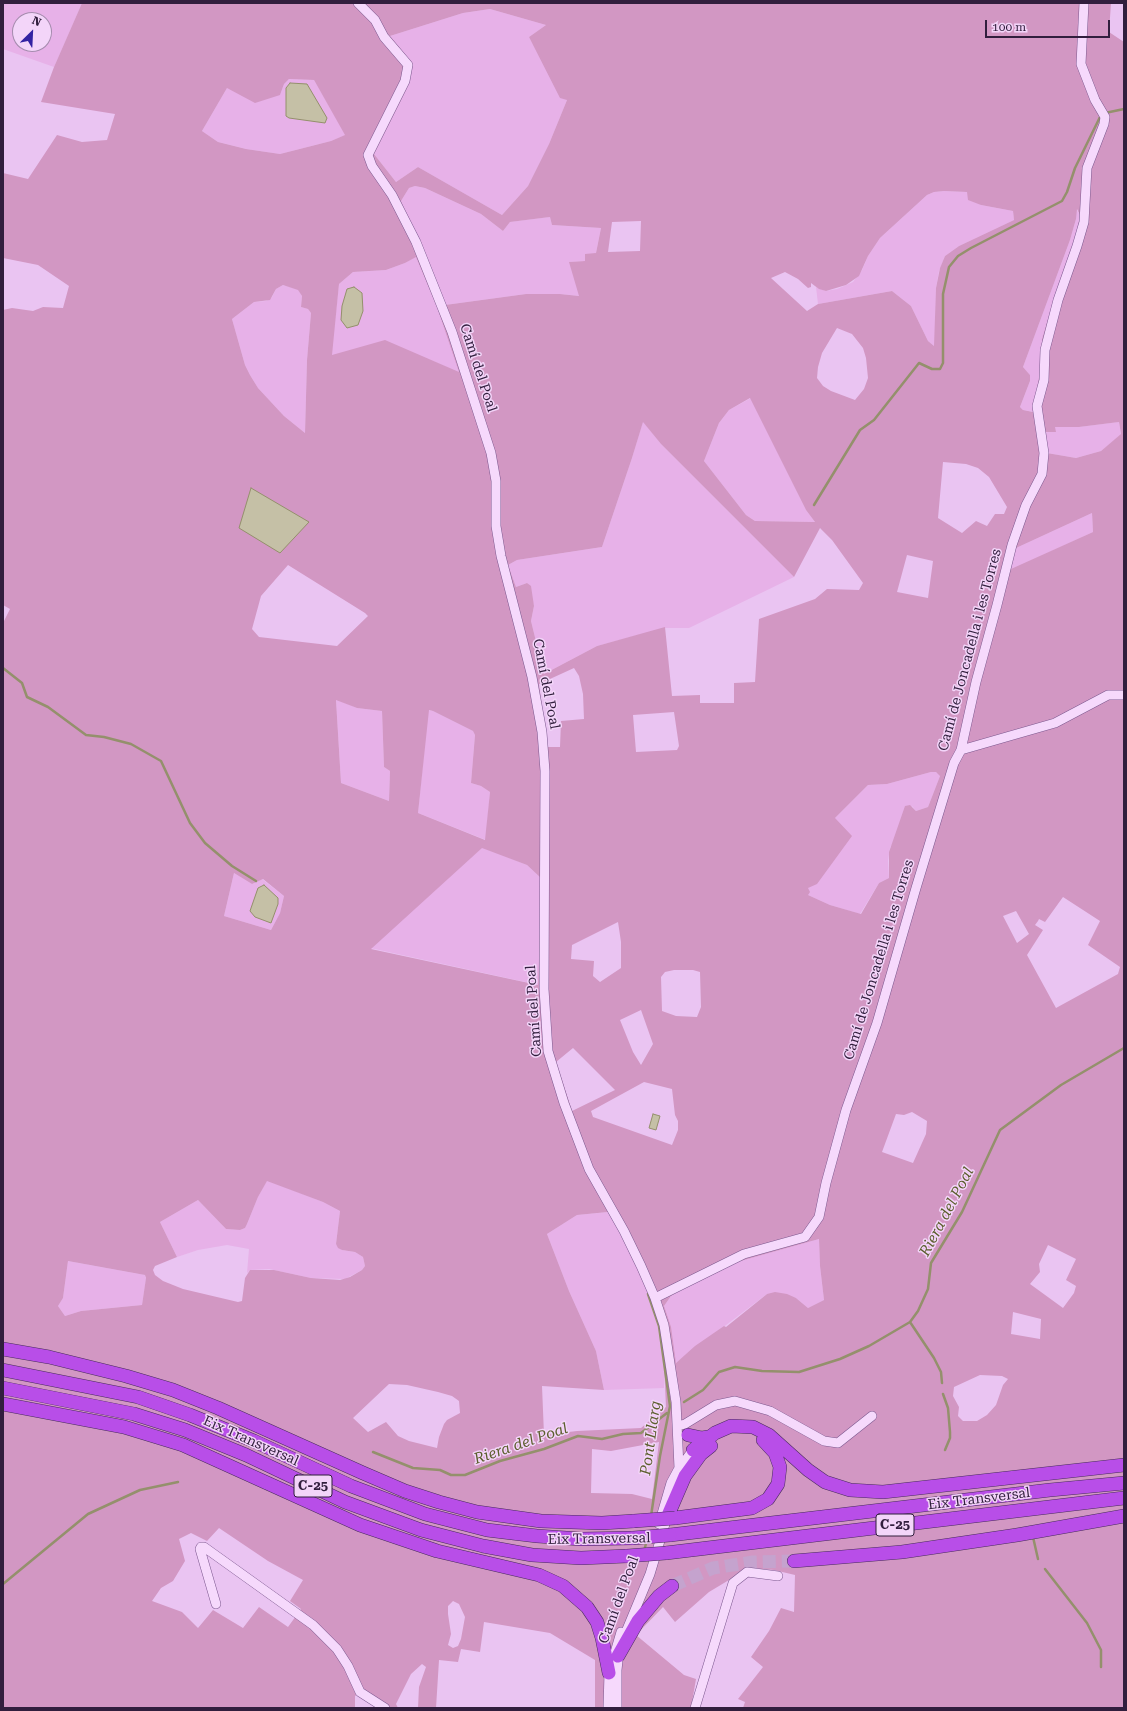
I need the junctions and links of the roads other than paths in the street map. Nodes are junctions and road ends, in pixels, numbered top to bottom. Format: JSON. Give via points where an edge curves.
{"nodes":[{"id":1,"x":358,"y":3,"type":"edge"},
{"id":2,"x":1084,"y":3,"type":"edge"},
{"id":3,"x":1124,"y":695,"type":"edge"},
{"id":4,"x":961,"y":750,"type":"junction"},
{"id":5,"x":655,"y":1298,"type":"junction"},
{"id":6,"x":3,"y":1349,"type":"edge"},
{"id":7,"x":3,"y":1370,"type":"edge"},
{"id":8,"x":3,"y":1388,"type":"edge"},
{"id":9,"x":3,"y":1404,"type":"edge"},
{"id":10,"x":872,"y":1416,"type":"dead end"},
{"id":11,"x":681,"y":1431,"type":"junction"},
{"id":12,"x":708,"y":1437,"type":"junction"},
{"id":13,"x":693,"y":1450,"type":"junction"},
{"id":14,"x":1124,"y":1465,"type":"edge"},
{"id":15,"x":679,"y":1468,"type":"junction"},
{"id":16,"x":1124,"y":1479,"type":"edge"},
{"id":17,"x":1124,"y":1484,"type":"edge"},
{"id":18,"x":1050,"y":1490,"type":"junction"},
{"id":19,"x":1124,"y":1498,"type":"edge"},
{"id":20,"x":672,"y":1516,"type":"junction"},
{"id":21,"x":1124,"y":1516,"type":"edge"},
{"id":22,"x":794,"y":1561,"type":"tunnel mouth"},
{"id":23,"x":778,"y":1576,"type":"dead end"},
{"id":24,"x":672,"y":1586,"type":"tunnel mouth"},
{"id":25,"x":216,"y":1604,"type":"dead end"},
{"id":26,"x":618,"y":1656,"type":"junction"},
{"id":27,"x":609,"y":1673,"type":"junction"},
{"id":28,"x":385,"y":1708,"type":"edge"},
{"id":29,"x":608,"y":1708,"type":"edge"},
{"id":30,"x":617,"y":1708,"type":"edge"},
{"id":31,"x":695,"y":1708,"type":"edge"}],
"edges":[{"from":1,"to":5,"type":"street","name":"Camí del Poal","via":[[375,20],[384,37],[408,65],[405,81],[368,155],[416,242],[452,332],[489,446],[496,481],[496,526],[501,556],[532,678],[542,732],[545,771],[544,989],[548,1051],[589,1169],[624,1231]]},
{"from":2,"to":4,"type":"street","name":"Camí de Joncadella i les Torres","via":[[1081,64],[1105,118],[1087,168],[1084,222],[1058,300],[1045,350],[1044,380],[1037,406],[1044,453],[1042,474],[1026,505],[1012,544]]},
{"from":3,"to":4,"type":"street","via":[[1108,695],[1055,723]]},
{"from":4,"to":5,"type":"street","name":"Camí de Joncadella i les Torres","via":[[954,763],[877,1023],[846,1110],[819,1217],[805,1237],[744,1254]]},
{"from":5,"to":11,"type":"street","name":"Camí del Poal","via":[[669,1350]]},
{"from":6,"to":20,"type":"highway","bridge":true,"via":[[173,1390],[405,1491],[477,1512],[541,1521],[602,1523]]},
{"from":7,"to":18,"type":"highway","name":"Eix Transversal","number":"C-25","bridge":true,"via":[[138,1397],[254,1441],[351,1486],[425,1514],[487,1530],[530,1535],[581,1539],[670,1535]]},
{"from":8,"to":19,"type":"highway","name":"Eix Transversal","number":"C-25","bridge":true,"via":[[134,1414],[185,1430],[246,1455],[345,1502],[421,1530],[532,1555],[581,1558],[666,1553]]},
{"from":9,"to":27,"type":"highway","via":[[124,1427],[182,1445],[360,1525],[437,1551],[539,1575],[563,1586],[587,1607],[597,1622]]},
{"from":10,"to":11,"type":"street","via":[[838,1443],[824,1441],[770,1410],[734,1401],[716,1405],[685,1424]]},
{"from":11,"to":12,"type":"highway","via":[[702,1438]]},
{"from":11,"to":13,"type":"street","name":"Camí del Poal"},
{"from":11,"to":15,"type":"street","name":"Camí del Poal"},
{"from":12,"to":13,"type":"highway"},
{"from":12,"to":14,"type":"highway","via":[[731,1426],[741,1425],[757,1429],[769,1435],[825,1482],[850,1490],[883,1492]]},
{"from":13,"to":15,"type":"street","name":"Camí del Poal"},
{"from":13,"to":20,"type":"street","name":"Camí del Poal","via":[[668,1502]]},
{"from":15,"to":27,"type":"street","name":"Camí del Poal","via":[[665,1499],[645,1576],[618,1638]]},
{"from":16,"to":18,"type":"highway"},
{"from":17,"to":18,"type":"highway","name":"Eix Transversal","number":"C-25"},
{"from":20,"to":20,"type":"highway","via":[[674,1497],[687,1472],[701,1454],[717,1441],[732,1434],[748,1433],[766,1441],[771,1447],[778,1460],[780,1475],[773,1492],[762,1504],[738,1511]]},
{"from":20,"to":26,"type":"street","name":"Camí del Poal","via":[[624,1633]]},
{"from":21,"to":22,"type":"highway","via":[[902,1552]]},
{"from":23,"to":31,"type":"street","via":[[747,1572],[733,1583]]},
{"from":24,"to":26,"type":"highway","via":[[659,1596],[638,1621]]},
{"from":25,"to":28,"type":"street","via":[[201,1547],[313,1625],[337,1649],[360,1692]]},
{"from":26,"to":30,"type":"street","name":"Camí del Poal"},
{"from":27,"to":29,"type":"street","name":"Camí del Poal"}]}
